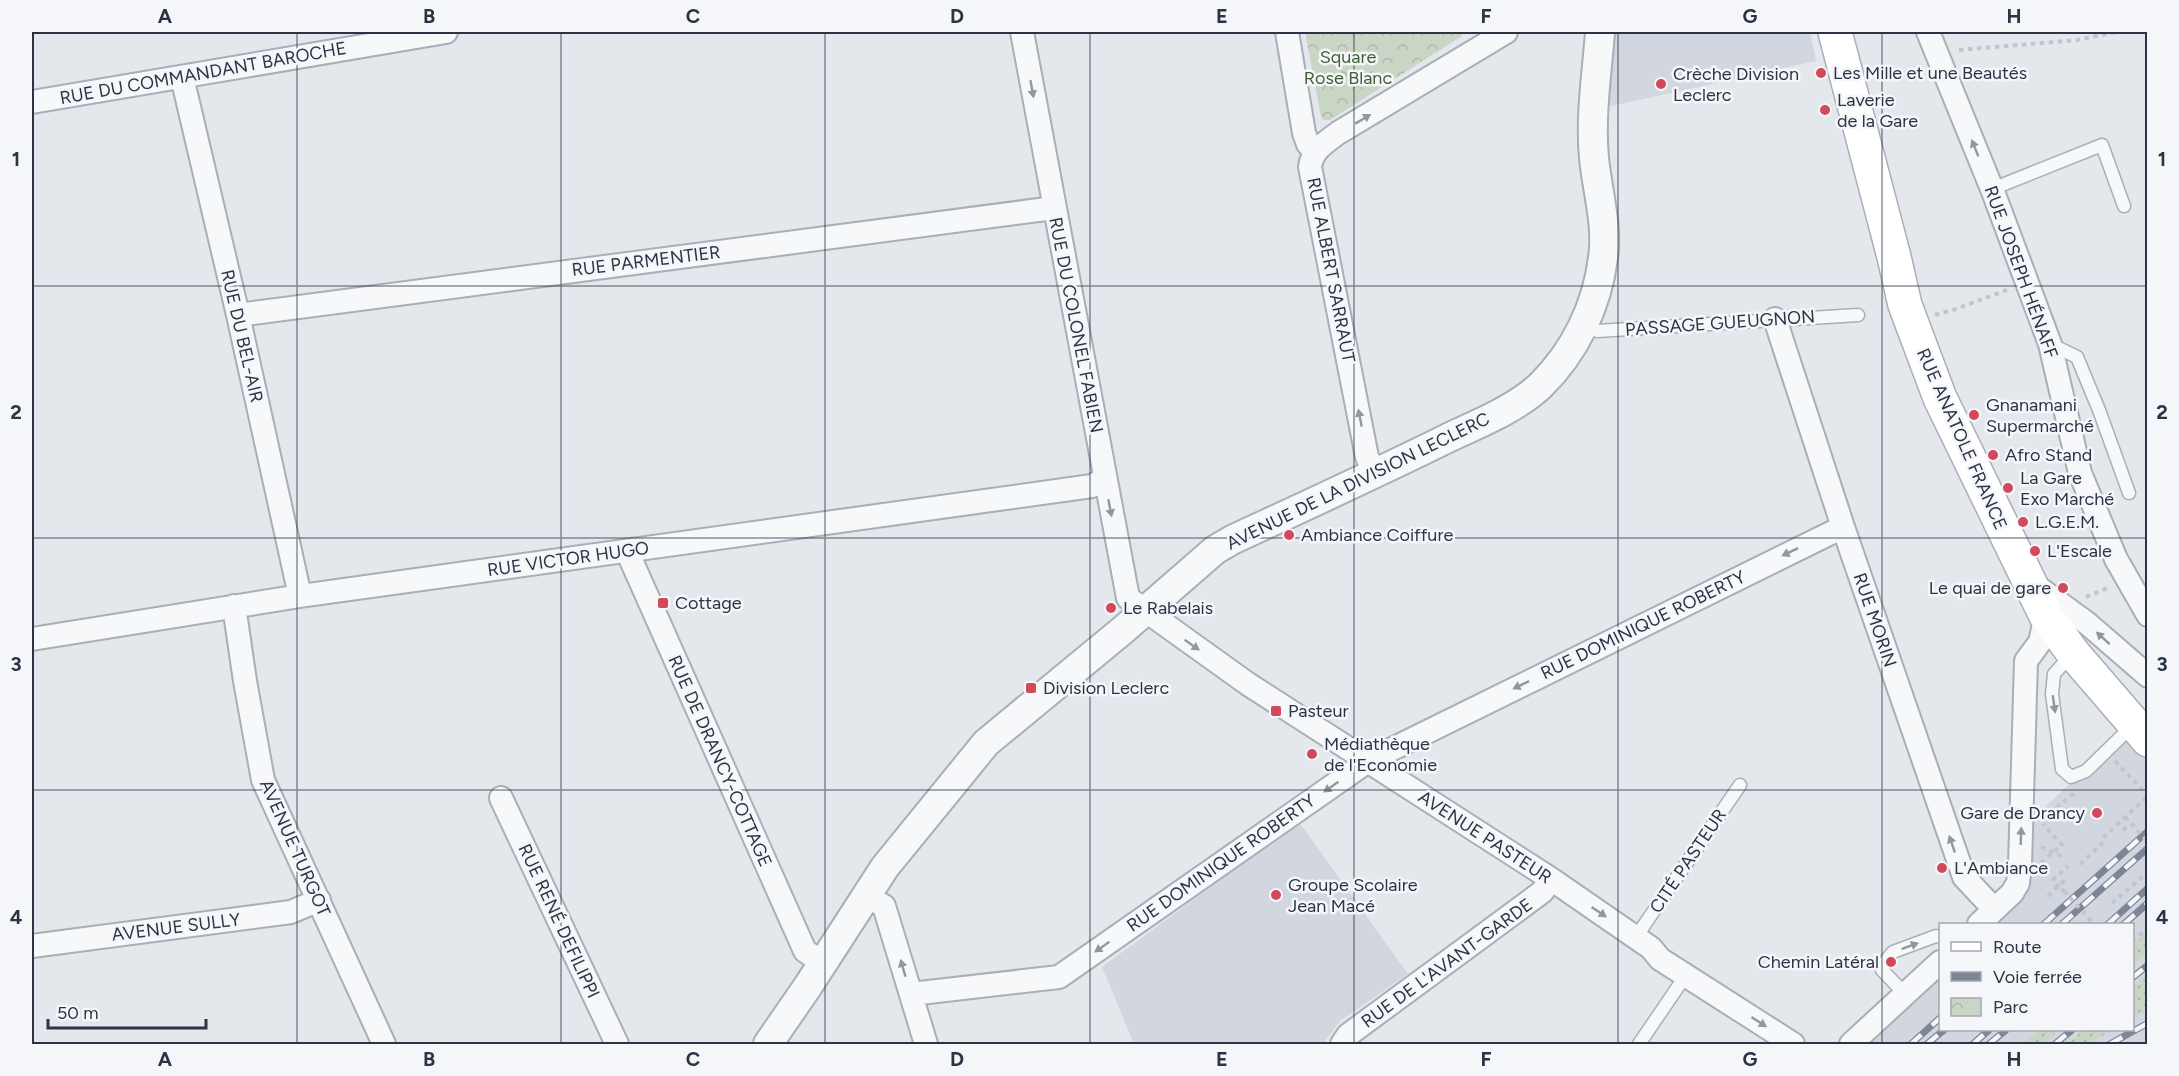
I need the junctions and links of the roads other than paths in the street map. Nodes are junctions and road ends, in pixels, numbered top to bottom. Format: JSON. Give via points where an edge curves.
{"nodes":[{"id":1,"x":446,"y":32,"type":"edge"},
{"id":2,"x":1022,"y":32,"type":"edge"},
{"id":3,"x":1287,"y":32,"type":"edge"},
{"id":4,"x":1506,"y":32,"type":"edge"},
{"id":5,"x":1600,"y":32,"type":"edge"},
{"id":6,"x":1835,"y":32,"type":"edge"},
{"id":7,"x":1928,"y":32,"type":"edge"},
{"id":8,"x":182,"y":77,"type":"junction"},
{"id":9,"x":32,"y":102,"type":"edge"},
{"id":10,"x":1315,"y":152,"type":"junction"},
{"id":11,"x":1992,"y":189,"type":"junction"},
{"id":12,"x":2124,"y":206,"type":"dead end"},
{"id":13,"x":1054,"y":208,"type":"junction"},
{"id":14,"x":238,"y":315,"type":"junction"},
{"id":15,"x":1858,"y":315,"type":"dead end"},
{"id":16,"x":1775,"y":319,"type":"junction"},
{"id":17,"x":1584,"y":323,"type":"junction"},
{"id":18,"x":2050,"y":344,"type":"junction"},
{"id":19,"x":1376,"y":474,"type":"junction"},
{"id":20,"x":1105,"y":479,"type":"junction"},
{"id":21,"x":2129,"y":494,"type":"dead end"},
{"id":22,"x":1843,"y":527,"type":"junction"},
{"id":23,"x":627,"y":550,"type":"junction"},
{"id":24,"x":2028,"y":580,"type":"junction"},
{"id":25,"x":300,"y":596,"type":"junction"},
{"id":26,"x":234,"y":606,"type":"junction"},
{"id":27,"x":1145,"y":610,"type":"junction"},
{"id":28,"x":2148,"y":615,"type":"edge"},
{"id":29,"x":2046,"y":616,"type":"junction"},
{"id":30,"x":32,"y":639,"type":"edge"},
{"id":31,"x":2073,"y":653,"type":"junction"},
{"id":32,"x":2148,"y":676,"type":"edge"},
{"id":33,"x":2141,"y":732,"type":"edge"},
{"id":34,"x":1368,"y":761,"type":"junction"},
{"id":35,"x":1740,"y":785,"type":"dead end"},
{"id":36,"x":501,"y":798,"type":"dead end"},
{"id":37,"x":1551,"y":879,"type":"junction"},
{"id":38,"x":867,"y":896,"type":"junction"},
{"id":39,"x":319,"y":900,"type":"junction"},
{"id":40,"x":1987,"y":917,"type":"edge"},
{"id":41,"x":1636,"y":937,"type":"junction"},
{"id":42,"x":1939,"y":937,"type":"edge"},
{"id":43,"x":32,"y":946,"type":"edge"},
{"id":44,"x":823,"y":963,"type":"junction"},
{"id":45,"x":1939,"y":964,"type":"edge"},
{"id":46,"x":1686,"y":975,"type":"junction"},
{"id":47,"x":910,"y":994,"type":"junction"},
{"id":48,"x":1905,"y":994,"type":"junction"},
{"id":49,"x":384,"y":1044,"type":"edge"},
{"id":50,"x":617,"y":1044,"type":"edge"},
{"id":51,"x":768,"y":1044,"type":"edge"},
{"id":52,"x":926,"y":1044,"type":"edge"},
{"id":53,"x":1342,"y":1044,"type":"edge"},
{"id":54,"x":1639,"y":1044,"type":"edge"},
{"id":55,"x":1793,"y":1044,"type":"edge"},
{"id":56,"x":1851,"y":1044,"type":"edge"}],
"edges":[{"from":1,"to":8,"type":"street","name":"RUE DU COMMANDANT BAROCHE"},
{"from":2,"to":13,"type":"street","name":"RUE DU COLONEL FABIEN","one_way":true},
{"from":3,"to":10,"type":"street","name":"RUE ALBERT SARRAUT","via":[[1304,132]]},
{"from":10,"to":4,"type":"street","one_way":true,"via":[[1338,133]]},
{"from":5,"to":17,"type":"street","name":"AVENUE DE LA DIVISION LECLERC","via":[[1593,125],[1604,255]]},
{"from":6,"to":24,"type":"main road","name":"RUE ANATOLE FRANCE","via":[[1905,305],[1940,398]]},
{"from":11,"to":7,"type":"street","name":"RUE JOSEPH HÉNAFF","one_way":true},
{"from":8,"to":9,"type":"street","name":"RUE DU COMMANDANT BAROCHE"},
{"from":8,"to":14,"type":"street","name":"RUE DU BEL-AIR"},
{"from":19,"to":10,"type":"street","name":"RUE ALBERT SARRAUT","one_way":true,"via":[[1367,457],[1310,167]]},
{"from":11,"to":12,"type":"lane","via":[[2102,145]]},
{"from":11,"to":18,"type":"street","name":"RUE JOSEPH HÉNAFF"},
{"from":13,"to":14,"type":"street","name":"RUE PARMENTIER"},
{"from":13,"to":20,"type":"street","name":"RUE DU COLONEL FABIEN"},
{"from":14,"to":25,"type":"street","name":"RUE DU BEL-AIR"},
{"from":15,"to":16,"type":"lane","name":"PASSAGE GUEUGNON"},
{"from":16,"to":17,"type":"lane","name":"PASSAGE GUEUGNON","via":[[1597,331]]},
{"from":16,"to":22,"type":"street","name":"RUE MORIN"},
{"from":17,"to":19,"type":"street","name":"AVENUE DE LA DIVISION LECLERC","via":[[1569,351],[1540,386],[1522,400]]},
{"from":18,"to":21,"type":"lane","via":[[2077,357]]},
{"from":18,"to":28,"type":"street","name":"RUE JOSEPH HÉNAFF","via":[[2080,473],[2116,559]]},
{"from":19,"to":27,"type":"street","name":"AVENUE DE LA DIVISION LECLERC","via":[[1215,550]]},
{"from":20,"to":23,"type":"street","name":"RUE VICTOR HUGO","via":[[1092,486]]},
{"from":20,"to":27,"type":"street","name":"RUE DU COLONEL FABIEN","one_way":true,"via":[[1125,589],[1128,598]]},
{"from":22,"to":34,"type":"street","name":"RUE DOMINIQUE ROBERTY","one_way":true},
{"from":40,"to":22,"type":"street","name":"RUE MORIN","one_way":true,"via":[[1964,877]]},
{"from":23,"to":25,"type":"street","name":"RUE VICTOR HUGO"},
{"from":23,"to":44,"type":"street","name":"RUE DE DRANCY-COTTAGE","via":[[805,951]]},
{"from":24,"to":29,"type":"main road","name":"RUE ANATOLE FRANCE"},
{"from":32,"to":24,"type":"street","one_way":true,"via":[[2088,624]]},
{"from":25,"to":26,"type":"street","name":"RUE VICTOR HUGO"},
{"from":26,"to":30,"type":"street","name":"RUE VICTOR HUGO"},
{"from":26,"to":39,"type":"street","name":"AVENUE TURGOT","via":[[263,780]]},
{"from":27,"to":34,"type":"street","name":"AVENUE PASTEUR","one_way":true,"via":[[1248,684]]},
{"from":27,"to":38,"type":"street","name":"AVENUE DE LA DIVISION LECLERC","via":[[986,743],[885,867]]},
{"from":29,"to":31,"type":"main road","name":"RUE ANATOLE FRANCE"},
{"from":40,"to":29,"type":"street","one_way":true,"via":[[2018,883],[2026,661],[2040,642]]},
{"from":31,"to":33,"type":"main road","name":"RUE ANATOLE FRANCE"},
{"from":31,"to":33,"type":"lane","one_way":true,"via":[[2054,674],[2052,694],[2062,769],[2071,777],[2086,771],[2115,745]]},
{"from":34,"to":37,"type":"street","name":"AVENUE PASTEUR"},
{"from":34,"to":47,"type":"street","name":"RUE DOMINIQUE ROBERTY","one_way":true,"via":[[1059,977]]},
{"from":35,"to":41,"type":"lane","name":"CITÉ PASTEUR"},
{"from":36,"to":50,"type":"street","name":"RUE RENÉ DEFILIPPI"},
{"from":37,"to":41,"type":"street","name":"AVENUE PASTEUR","one_way":true},
{"from":37,"to":53,"type":"street","name":"RUE DE L'AVANT-GARDE","via":[[1542,892],[1348,1035]]},
{"from":38,"to":44,"type":"street","name":"AVENUE DE LA DIVISION LECLERC"},
{"from":47,"to":38,"type":"street","one_way":true,"via":[[884,906]]},
{"from":39,"to":43,"type":"street","name":"AVENUE SULLY","via":[[291,912]]},
{"from":39,"to":49,"type":"street","name":"AVENUE TURGOT"},
{"from":41,"to":46,"type":"street","name":"AVENUE PASTEUR"},
{"from":48,"to":42,"type":"lane","one_way":true,"via":[[1882,969],[1882,964],[1893,952]]},
{"from":44,"to":51,"type":"street","name":"AVENUE DE LA DIVISION LECLERC"},
{"from":45,"to":48,"type":"street"},
{"from":46,"to":54,"type":"lane"},
{"from":46,"to":55,"type":"street","name":"AVENUE PASTEUR","one_way":true},
{"from":47,"to":52,"type":"street"},
{"from":48,"to":56,"type":"street"}]}
